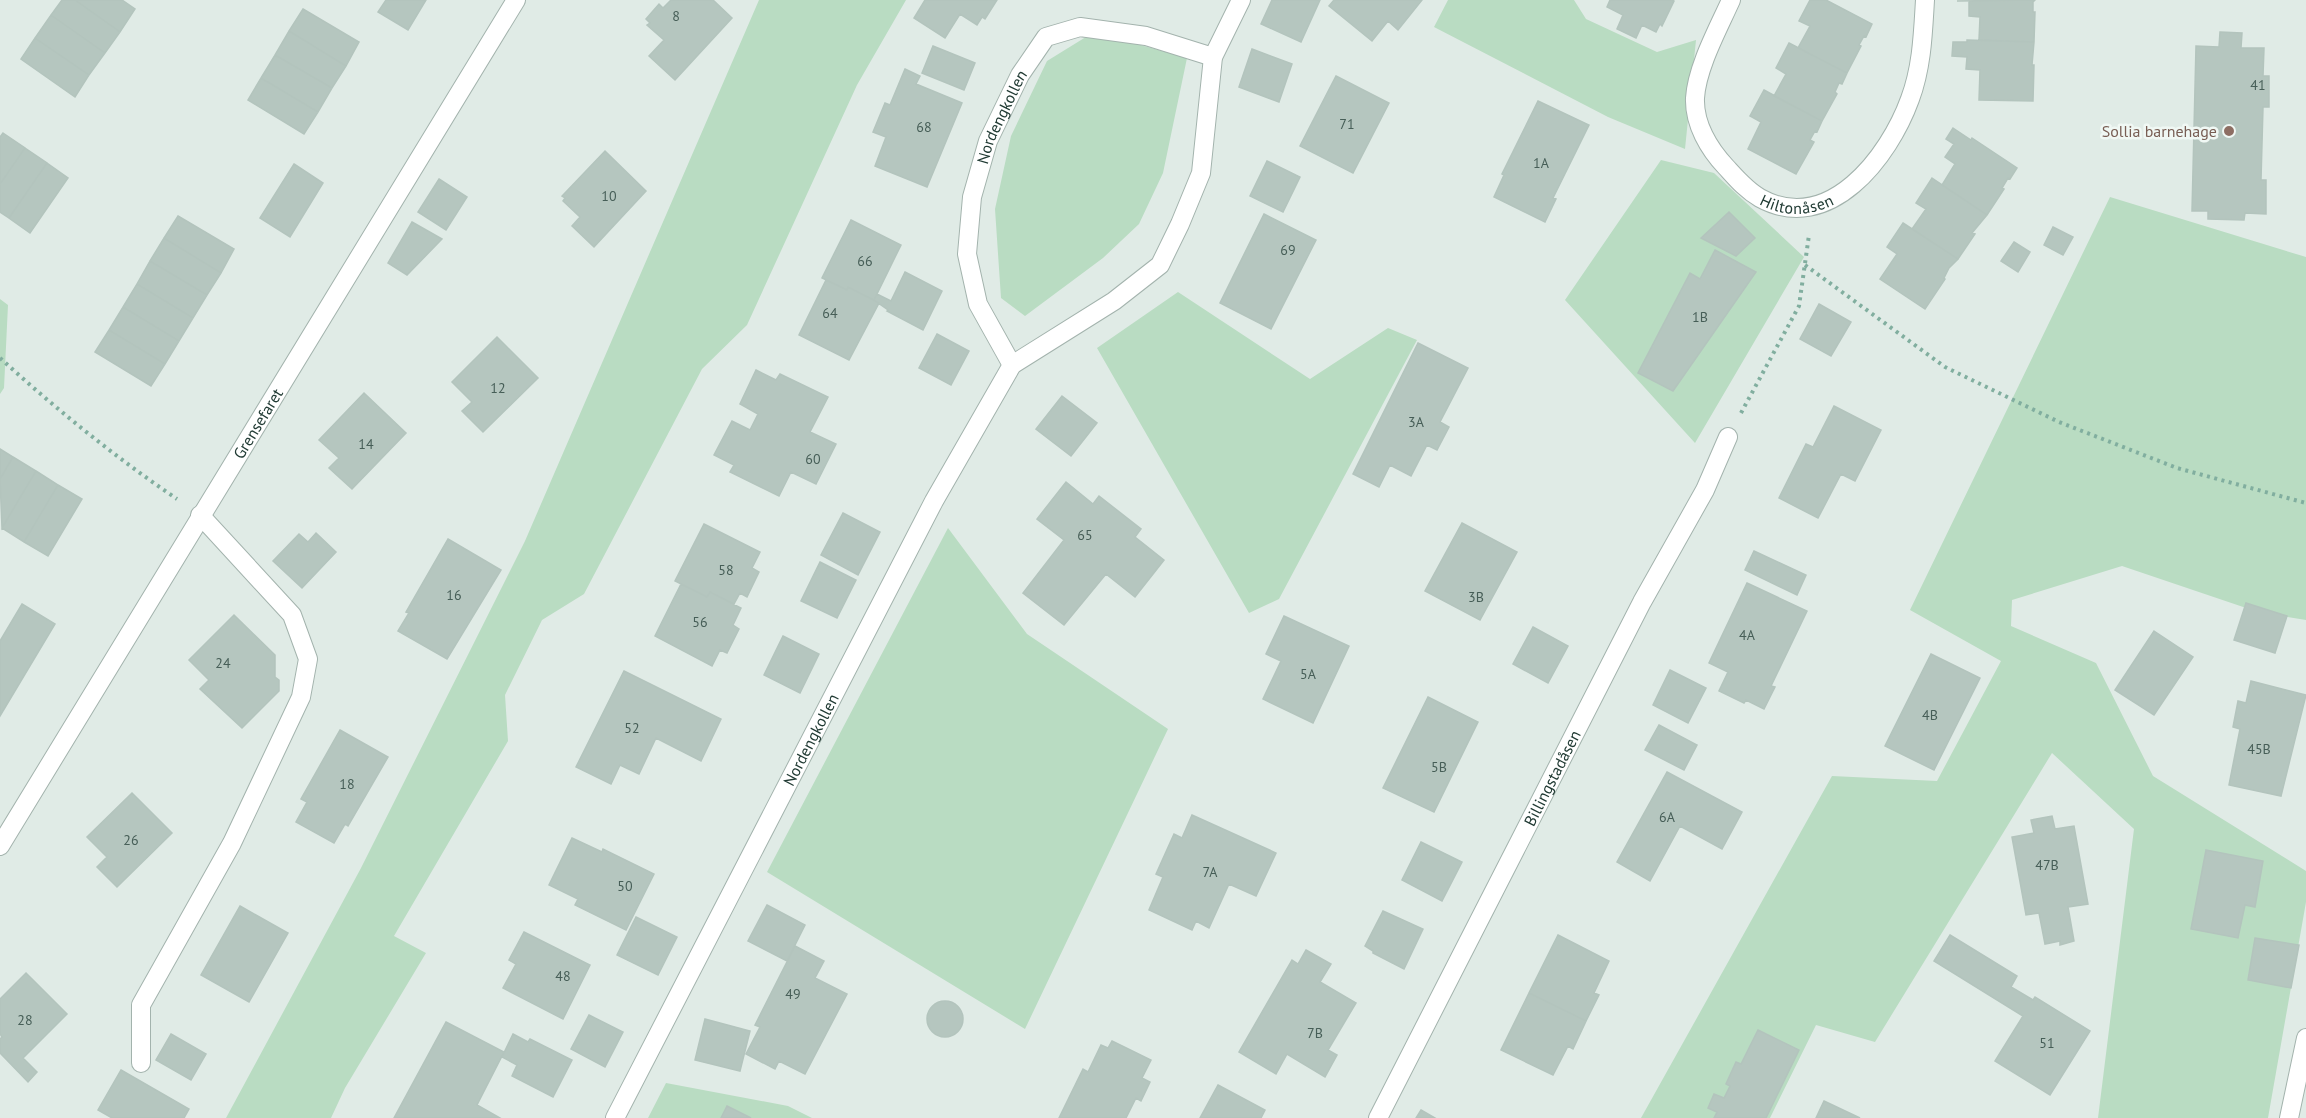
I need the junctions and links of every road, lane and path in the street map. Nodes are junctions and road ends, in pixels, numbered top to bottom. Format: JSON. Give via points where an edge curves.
{"nodes":[{"id":1,"x":516,"y":0,"type":"edge"},
{"id":2,"x":1241,"y":0,"type":"edge"},
{"id":3,"x":1731,"y":0,"type":"edge"},
{"id":4,"x":1925,"y":0,"type":"edge"},
{"id":5,"x":1213,"y":57,"type":"junction"},
{"id":6,"x":1812,"y":206,"type":"junction"},
{"id":7,"x":1805,"y":265,"type":"junction"},
{"id":8,"x":0,"y":358,"type":"edge"},
{"id":9,"x":1012,"y":365,"type":"junction"},
{"id":10,"x":1728,"y":437,"type":"joint"},
{"id":11,"x":2306,"y":503,"type":"edge"},
{"id":12,"x":200,"y":515,"type":"junction"},
{"id":13,"x":0,"y":846,"type":"edge"},
{"id":14,"x":2306,"y":1038,"type":"edge"},
{"id":15,"x":141,"y":1063,"type":"dead end"},
{"id":16,"x":615,"y":1118,"type":"edge"},
{"id":17,"x":1378,"y":1118,"type":"edge"},
{"id":18,"x":2289,"y":1118,"type":"edge"}],
"edges":[{"from":1,"to":12,"type":"street","name":"Grensefaret"},
{"from":2,"to":5,"type":"street","name":"Nordengkollen"},
{"from":3,"to":6,"type":"street","name":"Hiltonåsen","via":[[1711,44],[1695,99],[1706,141],[1740,183],[1760,198],[1788,208]]},
{"from":4,"to":6,"type":"street","name":"Hiltonåsen","via":[[1920,62],[1901,121],[1855,184]]},
{"from":5,"to":9,"type":"street","name":"Nordengkollen","via":[[1201,173],[1160,265],[1114,301]]},
{"from":5,"to":9,"type":"street","name":"Nordengkollen","via":[[1146,36],[1080,27],[1046,37],[1020,75],[988,141],[972,197],[967,254],[978,304]]},
{"from":6,"to":7,"type":"path"},
{"from":7,"to":10,"type":"path","via":[[1799,306]]},
{"from":7,"to":11,"type":"path","via":[[1945,367],[2049,417],[2177,468]]},
{"from":8,"to":12,"type":"path","via":[[145,478]]},
{"from":9,"to":16,"type":"street","name":"Nordengkollen","via":[[934,501]]},
{"from":10,"to":17,"type":"street","name":"Billingstadåsen","via":[[1705,490],[1642,602]]},
{"from":12,"to":13,"type":"street","name":"Grensefaret"},
{"from":12,"to":15,"type":"street","via":[[292,615],[308,659],[302,698],[242,822],[141,1005]]},
{"from":14,"to":18,"type":"street"}]}
